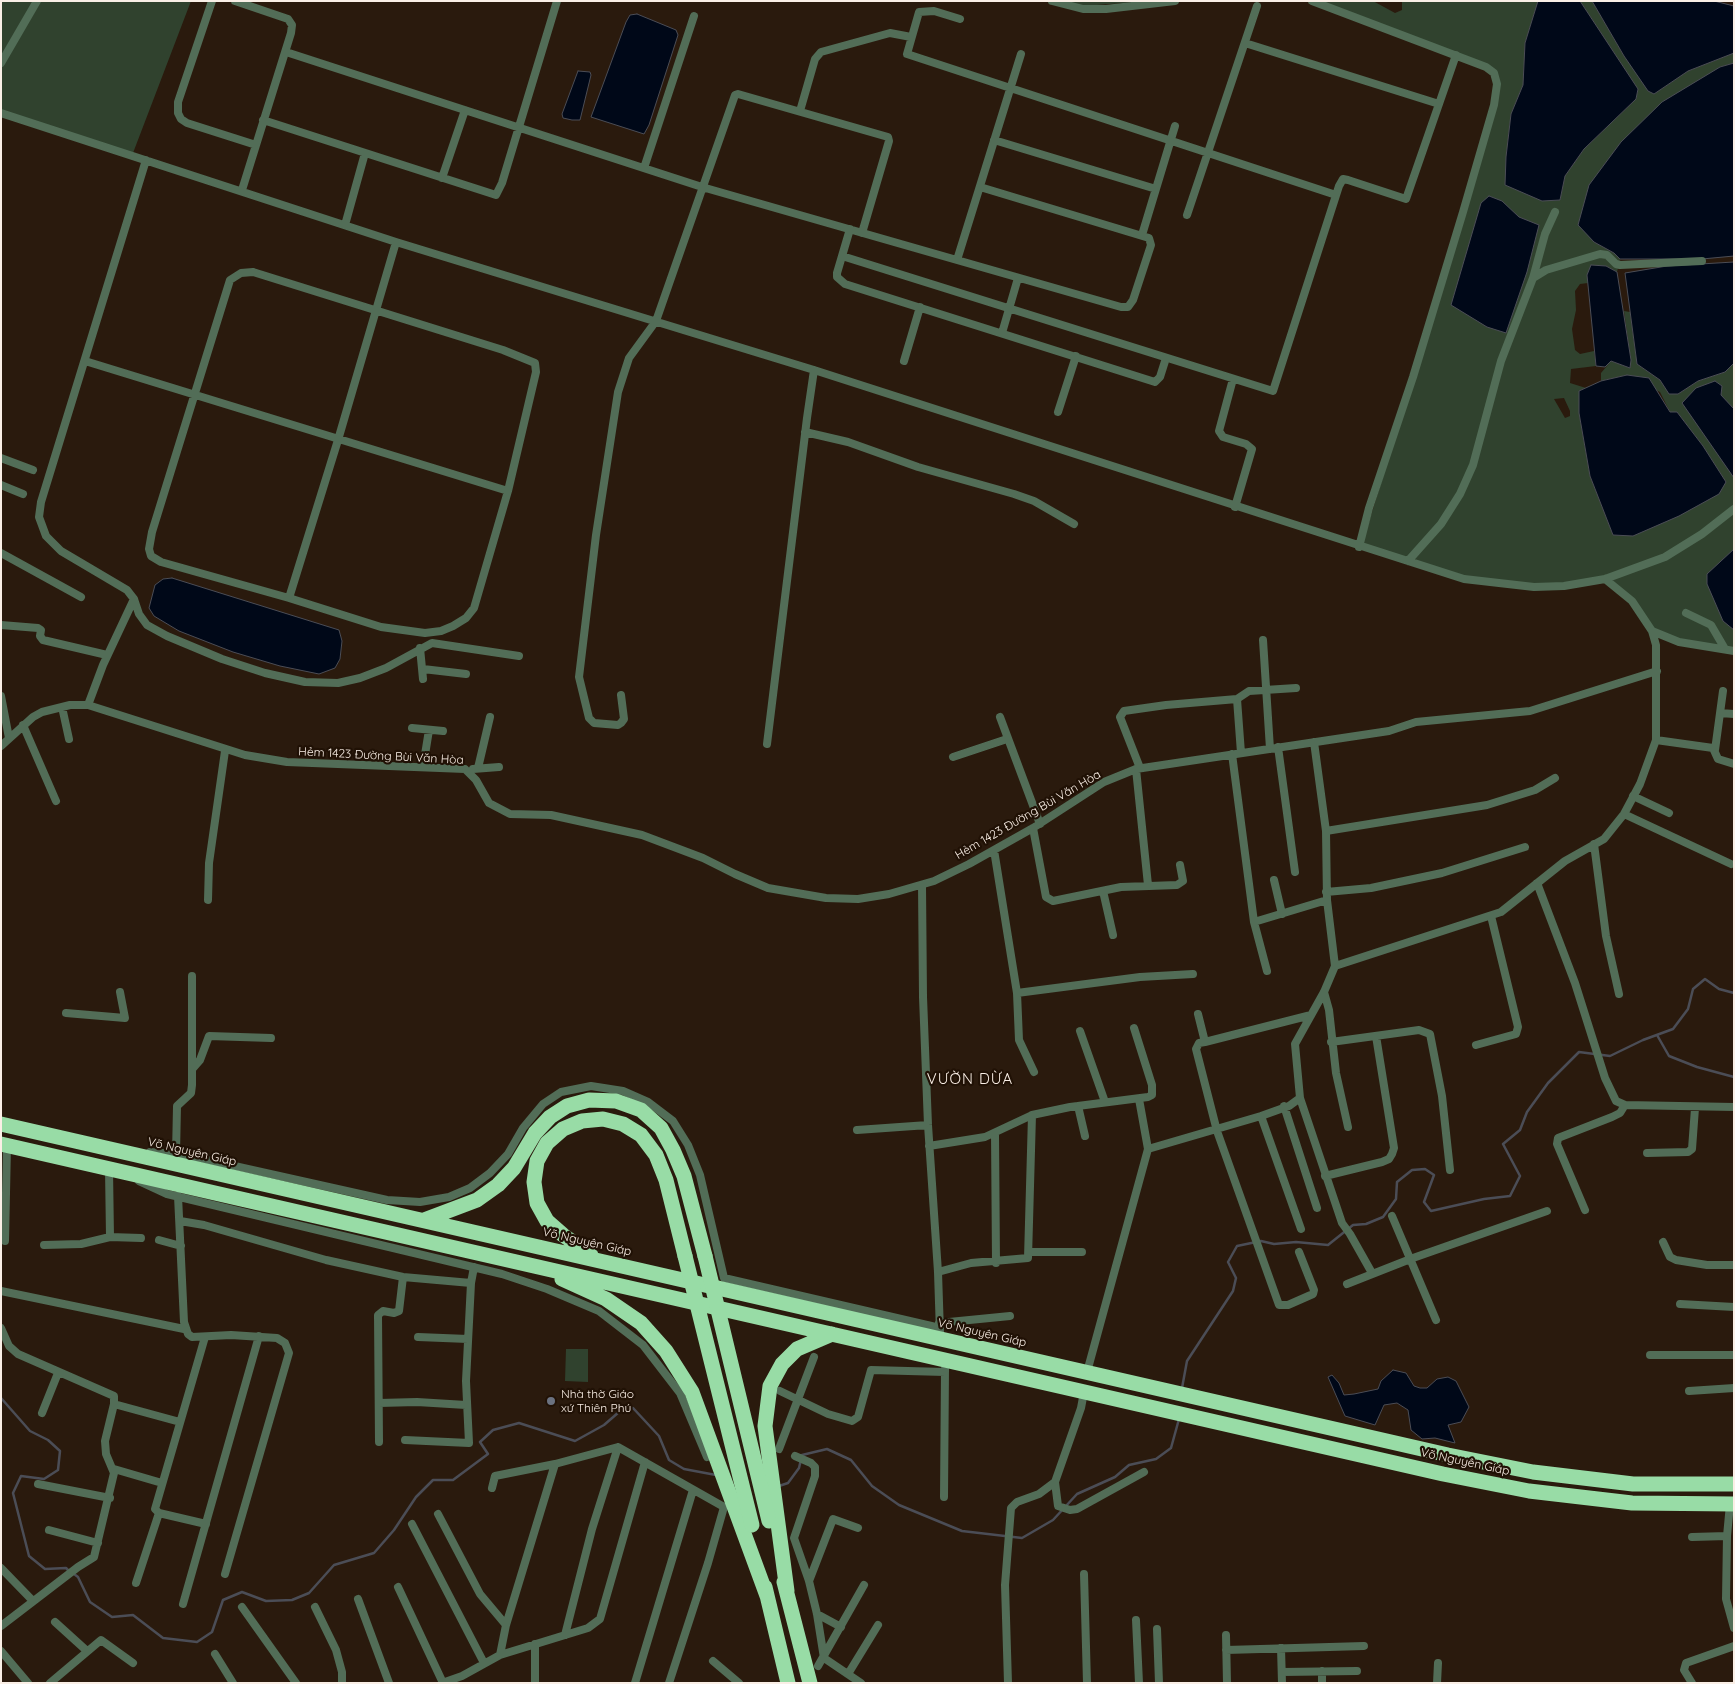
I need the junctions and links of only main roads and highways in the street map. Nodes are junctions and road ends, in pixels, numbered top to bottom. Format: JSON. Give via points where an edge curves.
{"nodes":[{"id":1,"x":1,"y":1124,"type":"edge"},
{"id":2,"x":4,"y":1145,"type":"edge"},
{"id":3,"x":424,"y":1220,"type":"junction"},
{"id":4,"x":599,"y":1260,"type":"junction"},
{"id":5,"x":551,"y":1270,"type":"junction"},
{"id":6,"x":832,"y":1334,"type":"junction"},
{"id":7,"x":1734,"y":1484,"type":"edge"},
{"id":8,"x":1732,"y":1504,"type":"edge"},
{"id":9,"x":787,"y":1591,"type":"junction"},
{"id":10,"x":767,"y":1596,"type":"junction"},
{"id":11,"x":788,"y":1683,"type":"edge"},
{"id":12,"x":810,"y":1683,"type":"edge"}],
"edges":[{"from":1,"to":3,"type":"highway","name":"Võ Nguyên Giáp"},
{"from":2,"to":5,"type":"highway"},
{"from":3,"to":4,"type":"highway","name":"Võ Nguyên Giáp"},
{"from":3,"to":9,"type":"highway","bridge":true,"via":[[477,1200],[498,1184],[514,1168],[535,1133],[550,1117],[567,1106],[589,1100],[616,1101],[640,1110],[661,1128],[684,1176]]},
{"from":4,"to":7,"type":"highway","name":"Võ Nguyên Giáp","via":[[940,1330],[1087,1372],[1532,1472],[1633,1484]]},
{"from":4,"to":10,"type":"highway","bridge":true,"via":[[547,1221],[537,1203],[534,1182],[537,1162],[547,1143],[582,1120],[603,1119],[623,1124],[641,1135],[656,1155],[666,1180]]},
{"from":5,"to":6,"type":"highway"},
{"from":5,"to":10,"type":"highway","via":[[564,1280],[606,1299],[641,1323],[666,1351],[692,1392],[713,1459],[734,1501]]},
{"from":6,"to":8,"type":"highway","name":"Võ Nguyên Giáp","via":[[945,1366],[1084,1392],[1529,1491],[1632,1503]]},
{"from":6,"to":9,"type":"highway","via":[[797,1349],[782,1364],[770,1386],[765,1426]]},
{"from":9,"to":12,"type":"highway"},
{"from":10,"to":11,"type":"highway"}]}
